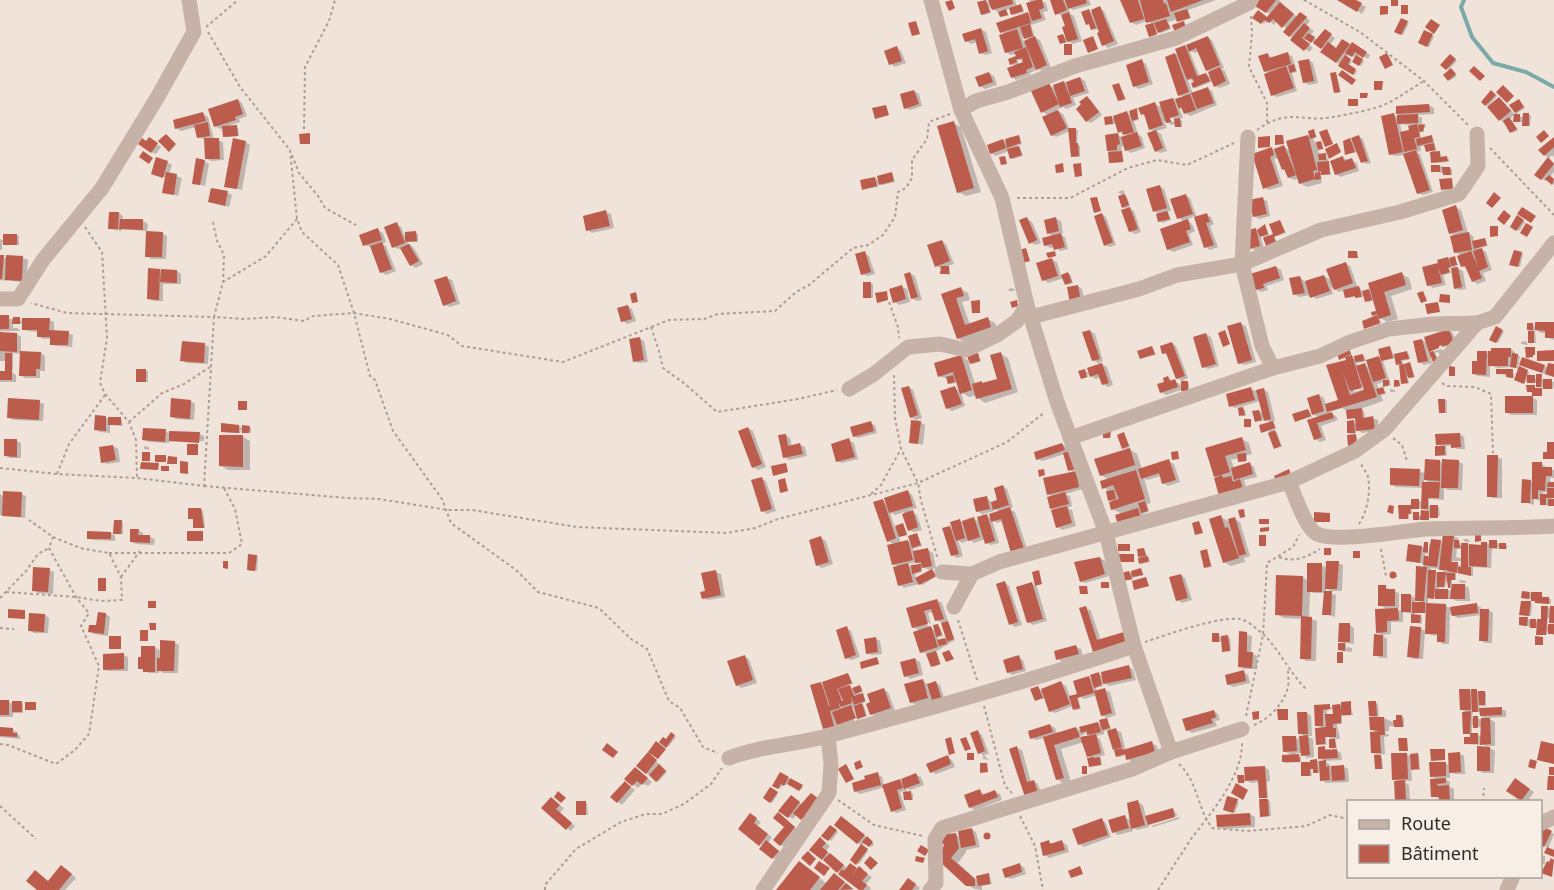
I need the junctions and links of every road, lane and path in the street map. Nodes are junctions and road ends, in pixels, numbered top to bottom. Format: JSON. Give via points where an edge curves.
{"nodes":[{"id":1,"x":189,"y":0,"type":"edge"},
{"id":2,"x":238,"y":0,"type":"edge"},
{"id":3,"x":335,"y":0,"type":"edge"},
{"id":4,"x":931,"y":0,"type":"edge"},
{"id":5,"x":1304,"y":0,"type":"edge"},
{"id":6,"x":1250,"y":1,"type":"edge"},
{"id":7,"x":199,"y":30,"type":"junction"},
{"id":8,"x":1424,"y":81,"type":"junction"},
{"id":9,"x":961,"y":110,"type":"junction"},
{"id":10,"x":1267,"y":123,"type":"junction"},
{"id":11,"x":304,"y":129,"type":"dead end"},
{"id":12,"x":1477,"y":134,"type":"junction"},
{"id":13,"x":1248,"y":137,"type":"junction"},
{"id":14,"x":290,"y":150,"type":"junction"},
{"id":15,"x":1002,"y":198,"type":"junction"},
{"id":16,"x":1554,"y":215,"type":"edge"},
{"id":17,"x":78,"y":217,"type":"junction"},
{"id":18,"x":297,"y":219,"type":"junction"},
{"id":19,"x":213,"y":222,"type":"dead end"},
{"id":20,"x":356,"y":225,"type":"dead end"},
{"id":21,"x":1554,"y":243,"type":"edge"},
{"id":22,"x":1242,"y":264,"type":"junction"},
{"id":23,"x":224,"y":282,"type":"junction"},
{"id":24,"x":0,"y":299,"type":"edge"},
{"id":25,"x":18,"y":300,"type":"junction"},
{"id":26,"x":889,"y":302,"type":"dead end"},
{"id":27,"x":1029,"y":311,"type":"junction"},
{"id":28,"x":354,"y":314,"type":"junction"},
{"id":29,"x":105,"y":315,"type":"junction"},
{"id":30,"x":214,"y":317,"type":"junction"},
{"id":31,"x":1477,"y":323,"type":"junction"},
{"id":32,"x":651,"y":327,"type":"junction"},
{"id":33,"x":897,"y":355,"type":"junction"},
{"id":34,"x":211,"y":366,"type":"junction"},
{"id":35,"x":1273,"y":368,"type":"junction"},
{"id":36,"x":1431,"y":376,"type":"junction"},
{"id":37,"x":849,"y":389,"type":"joint"},
{"id":38,"x":105,"y":394,"type":"junction"},
{"id":39,"x":1058,"y":402,"type":"junction"},
{"id":40,"x":129,"y":422,"type":"junction"},
{"id":41,"x":1384,"y":430,"type":"junction"},
{"id":42,"x":1070,"y":438,"type":"junction"},
{"id":43,"x":901,"y":449,"type":"junction"},
{"id":44,"x":1355,"y":451,"type":"junction"},
{"id":45,"x":1493,"y":453,"type":"dead end"},
{"id":46,"x":1407,"y":461,"type":"dead end"},
{"id":47,"x":0,"y":468,"type":"edge"},
{"id":48,"x":57,"y":474,"type":"junction"},
{"id":49,"x":137,"y":478,"type":"junction"},
{"id":50,"x":1289,"y":482,"type":"junction"},
{"id":51,"x":918,"y":483,"type":"junction"},
{"id":52,"x":204,"y":486,"type":"junction"},
{"id":53,"x":224,"y":488,"type":"junction"},
{"id":54,"x":870,"y":495,"type":"junction"},
{"id":55,"x":448,"y":510,"type":"junction"},
{"id":56,"x":29,"y":520,"type":"dead end"},
{"id":57,"x":1307,"y":523,"type":"junction"},
{"id":58,"x":1554,"y":526,"type":"edge"},
{"id":59,"x":1106,"y":533,"type":"junction"},
{"id":60,"x":53,"y":537,"type":"junction"},
{"id":61,"x":1329,"y":537,"type":"junction"},
{"id":62,"x":1350,"y":537,"type":"junction"},
{"id":63,"x":49,"y":548,"type":"junction"},
{"id":64,"x":109,"y":552,"type":"junction"},
{"id":65,"x":140,"y":552,"type":"junction"},
{"id":66,"x":1279,"y":557,"type":"junction"},
{"id":67,"x":942,"y":572,"type":"joint"},
{"id":68,"x":972,"y":574,"type":"junction"},
{"id":69,"x":121,"y":577,"type":"junction"},
{"id":70,"x":6,"y":592,"type":"junction"},
{"id":71,"x":76,"y":597,"type":"junction"},
{"id":72,"x":0,"y":598,"type":"edge"},
{"id":73,"x":954,"y":607,"type":"joint"},
{"id":74,"x":0,"y":628,"type":"edge"},
{"id":75,"x":14,"y":629,"type":"dead end"},
{"id":76,"x":1263,"y":634,"type":"junction"},
{"id":77,"x":1134,"y":646,"type":"junction"},
{"id":78,"x":1288,"y":668,"type":"junction"},
{"id":79,"x":1305,"y":688,"type":"dead end"},
{"id":80,"x":980,"y":693,"type":"junction"},
{"id":81,"x":1242,"y":729,"type":"junction"},
{"id":82,"x":828,"y":736,"type":"junction"},
{"id":83,"x":0,"y":744,"type":"edge"},
{"id":84,"x":1171,"y":752,"type":"junction"},
{"id":85,"x":729,"y":758,"type":"junction"},
{"id":86,"x":1005,"y":786,"type":"dead end"},
{"id":87,"x":1484,"y":788,"type":"dead end"},
{"id":88,"x":829,"y":793,"type":"junction"},
{"id":89,"x":1483,"y":800,"type":"edge"},
{"id":90,"x":1015,"y":805,"type":"junction"},
{"id":91,"x":0,"y":806,"type":"edge"},
{"id":92,"x":1347,"y":819,"type":"edge"},
{"id":93,"x":1206,"y":821,"type":"junction"},
{"id":94,"x":36,"y":839,"type":"dead end"},
{"id":95,"x":935,"y":839,"type":"junction"},
{"id":96,"x":545,"y":890,"type":"edge"},
{"id":97,"x":763,"y":890,"type":"edge"},
{"id":98,"x":930,"y":890,"type":"edge"},
{"id":99,"x":1043,"y":890,"type":"edge"},
{"id":100,"x":1158,"y":890,"type":"edge"}],
"edges":[{"from":1,"to":7,"type":"street"},
{"from":2,"to":7,"type":"path"},
{"from":3,"to":11,"type":"path","via":[[329,21],[304,68]]},
{"from":4,"to":9,"type":"street"},
{"from":5,"to":8,"type":"path","via":[[1360,32]]},
{"from":6,"to":9,"type":"street","via":[[1176,38],[1075,66]]},
{"from":6,"to":10,"type":"path","via":[[1250,67],[1267,103]]},
{"from":7,"to":14,"type":"path"},
{"from":7,"to":17,"type":"street","via":[[102,188]]},
{"from":8,"to":10,"type":"path","via":[[1387,104],[1332,117],[1289,115]]},
{"from":8,"to":12,"type":"path"},
{"from":9,"to":15,"type":"street"},
{"from":9,"to":32,"type":"path","via":[[929,122],[927,139],[912,160],[912,178],[898,192],[896,217],[883,235],[868,245],[853,248],[775,311],[669,320]]},
{"from":10,"to":13,"type":"path"},
{"from":12,"to":16,"type":"path"},
{"from":12,"to":22,"type":"street","via":[[1478,166],[1459,194],[1322,230]]},
{"from":13,"to":15,"type":"path","via":[[1187,165],[1157,160],[1128,168],[1070,198]]},
{"from":13,"to":22,"type":"street"},
{"from":14,"to":18,"type":"path"},
{"from":14,"to":20,"type":"path","via":[[299,173],[325,208]]},
{"from":15,"to":27,"type":"street"},
{"from":17,"to":25,"type":"street","via":[[43,260]]},
{"from":17,"to":29,"type":"path","via":[[102,252]]},
{"from":18,"to":23,"type":"path","via":[[266,256]]},
{"from":18,"to":28,"type":"path","via":[[302,232],[338,265]]},
{"from":19,"to":23,"type":"path","via":[[224,255]]},
{"from":21,"to":31,"type":"street","via":[[1495,317]]},
{"from":22,"to":27,"type":"street","via":[[1177,275],[1139,289]]},
{"from":22,"to":35,"type":"street","via":[[1262,346]]},
{"from":23,"to":30,"type":"path"},
{"from":24,"to":25,"type":"street"},
{"from":25,"to":29,"type":"path","via":[[67,313]]},
{"from":26,"to":33,"type":"path","via":[[898,327]]},
{"from":27,"to":33,"type":"street","via":[[997,335],[966,350],[940,344],[908,347]]},
{"from":27,"to":39,"type":"street"},
{"from":28,"to":30,"type":"path","via":[[313,316],[304,321]]},
{"from":28,"to":32,"type":"path","via":[[448,335],[462,346],[563,362]]},
{"from":28,"to":55,"type":"path","via":[[370,376],[375,380],[393,431]]},
{"from":29,"to":30,"type":"path"},
{"from":29,"to":38,"type":"path","via":[[107,338],[100,383]]},
{"from":30,"to":34,"type":"path"},
{"from":31,"to":35,"type":"street","via":[[1389,329],[1320,356]]},
{"from":31,"to":36,"type":"street"},
{"from":32,"to":37,"type":"path","via":[[663,368],[717,412]]},
{"from":33,"to":37,"type":"street"},
{"from":33,"to":43,"type":"path","via":[[895,418]]},
{"from":34,"to":40,"type":"path","via":[[162,393]]},
{"from":34,"to":52,"type":"path"},
{"from":35,"to":42,"type":"street"},
{"from":36,"to":41,"type":"street"},
{"from":36,"to":45,"type":"path","via":[[1447,386],[1475,387],[1491,394]]},
{"from":38,"to":40,"type":"path"},
{"from":38,"to":48,"type":"path","via":[[69,444]]},
{"from":39,"to":42,"type":"street"},
{"from":39,"to":51,"type":"path","via":[[1007,442]]},
{"from":40,"to":49,"type":"path","via":[[136,440]]},
{"from":41,"to":44,"type":"street"},
{"from":41,"to":46,"type":"path","via":[[1402,445]]},
{"from":42,"to":59,"type":"street"},
{"from":43,"to":51,"type":"path"},
{"from":43,"to":54,"type":"path","via":[[881,485]]},
{"from":44,"to":50,"type":"street"},
{"from":44,"to":62,"type":"path","via":[[1368,477],[1368,494],[1365,514]]},
{"from":47,"to":48,"type":"path"},
{"from":48,"to":49,"type":"path"},
{"from":49,"to":52,"type":"path"},
{"from":50,"to":57,"type":"street"},
{"from":50,"to":59,"type":"street"},
{"from":51,"to":54,"type":"path"},
{"from":51,"to":67,"type":"path"},
{"from":52,"to":53,"type":"path"},
{"from":53,"to":55,"type":"path","via":[[379,499]]},
{"from":53,"to":65,"type":"path","via":[[235,509],[242,544],[229,553]]},
{"from":54,"to":55,"type":"path","via":[[727,533],[578,527],[472,510]]},
{"from":55,"to":85,"type":"path","via":[[451,523],[538,591],[599,608],[647,649],[669,701],[681,708],[703,747]]},
{"from":56,"to":60,"type":"path"},
{"from":57,"to":61,"type":"street","via":[[1316,534]]},
{"from":57,"to":66,"type":"path","via":[[1293,547]]},
{"from":58,"to":62,"type":"street","via":[[1428,529]]},
{"from":59,"to":68,"type":"street","via":[[999,562]]},
{"from":59,"to":77,"type":"street"},
{"from":60,"to":63,"type":"path"},
{"from":60,"to":64,"type":"path","via":[[80,548]]},
{"from":61,"to":62,"type":"street"},
{"from":61,"to":66,"type":"path","via":[[1323,547],[1305,558]]},
{"from":63,"to":70,"type":"path","via":[[38,554]]},
{"from":63,"to":71,"type":"path"},
{"from":64,"to":65,"type":"path"},
{"from":64,"to":69,"type":"path"},
{"from":65,"to":69,"type":"path"},
{"from":66,"to":76,"type":"path","via":[[1267,563]]},
{"from":67,"to":68,"type":"street"},
{"from":68,"to":73,"type":"street"},
{"from":69,"to":71,"type":"path","via":[[122,600]]},
{"from":70,"to":71,"type":"path"},
{"from":70,"to":72,"type":"path"},
{"from":71,"to":83,"type":"path","via":[[89,613],[81,626],[99,666],[89,734],[56,764]]},
{"from":73,"to":80,"type":"path"},
{"from":74,"to":75,"type":"path"},
{"from":76,"to":77,"type":"path","via":[[1242,619],[1233,619],[1180,630]]},
{"from":76,"to":78,"type":"path"},
{"from":76,"to":81,"type":"path"},
{"from":77,"to":80,"type":"street"},
{"from":77,"to":84,"type":"street"},
{"from":78,"to":79,"type":"path"},
{"from":78,"to":81,"type":"path","via":[[1288,687],[1274,711],[1264,721]]},
{"from":80,"to":82,"type":"street"},
{"from":80,"to":86,"type":"path"},
{"from":81,"to":84,"type":"street"},
{"from":81,"to":93,"type":"path","via":[[1238,768]]},
{"from":82,"to":85,"type":"street","via":[[742,752]]},
{"from":82,"to":88,"type":"street"},
{"from":84,"to":90,"type":"street","via":[[1132,769]]},
{"from":84,"to":93,"type":"path","via":[[1183,767]]},
{"from":85,"to":96,"type":"path","via":[[711,783],[684,804],[662,814],[646,814],[621,822],[576,849],[545,885]]},
{"from":87,"to":89,"type":"path"},
{"from":88,"to":95,"type":"path","via":[[874,825]]},
{"from":88,"to":97,"type":"street"},
{"from":90,"to":95,"type":"street","via":[[942,828]]},
{"from":90,"to":99,"type":"path","via":[[1035,846]]},
{"from":91,"to":94,"type":"path"},
{"from":92,"to":93,"type":"path","via":[[1329,815],[1306,826],[1247,831],[1212,828]]},
{"from":93,"to":100,"type":"path"},
{"from":95,"to":98,"type":"street","via":[[936,883]]}]}
